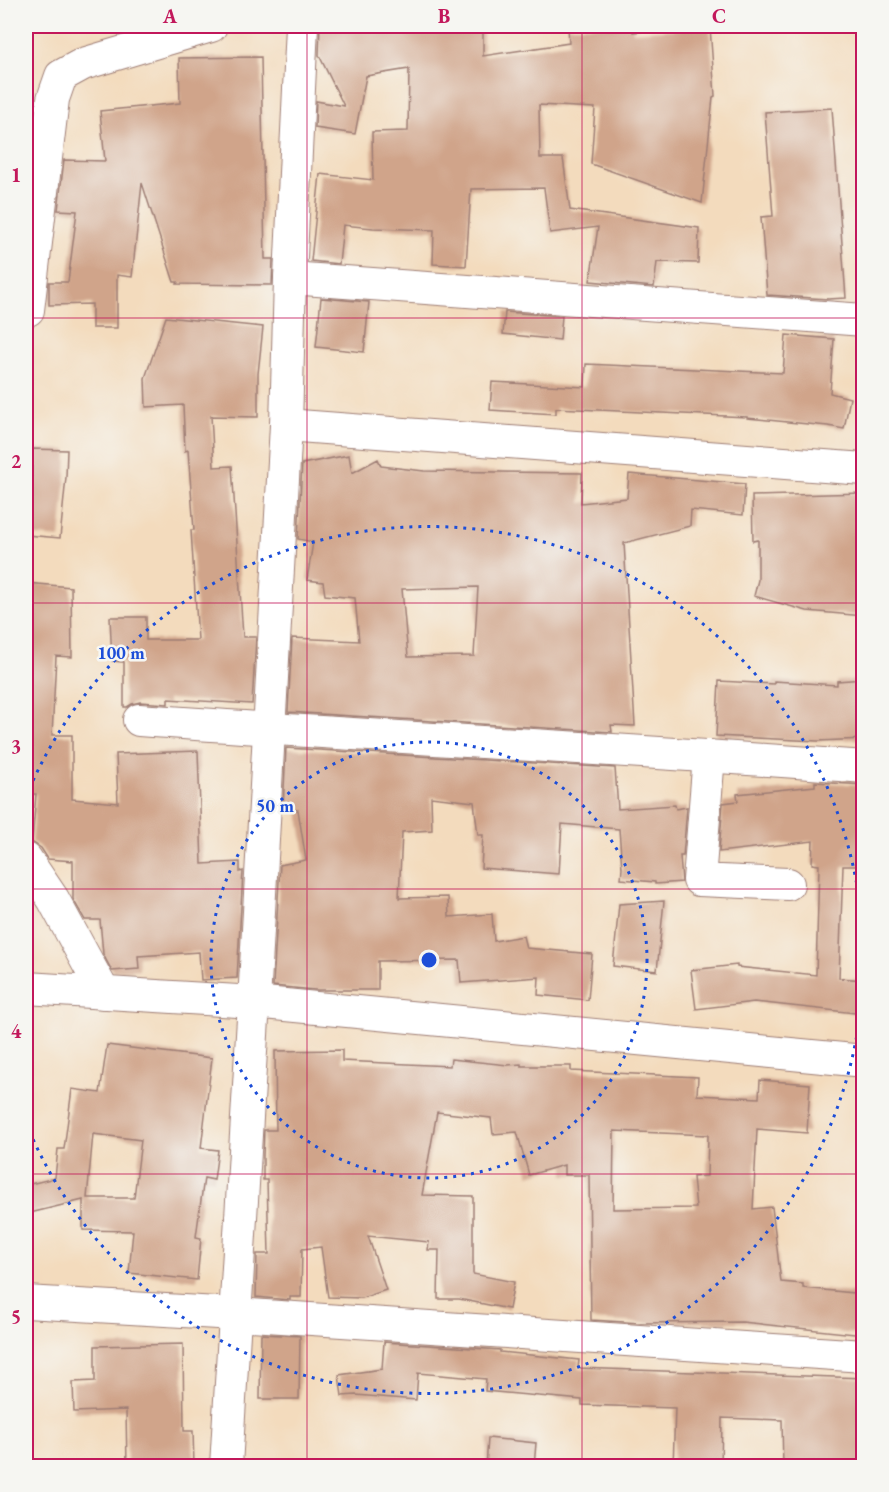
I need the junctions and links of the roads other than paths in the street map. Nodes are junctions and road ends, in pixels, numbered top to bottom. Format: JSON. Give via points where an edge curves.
{"nodes":[{"id":1,"x":211,"y":26,"type":"edge"},
{"id":2,"x":302,"y":26,"type":"edge"},
{"id":3,"x":290,"y":278,"type":"junction"},
{"id":4,"x":28,"y":310,"type":"dead end"},
{"id":5,"x":864,"y":320,"type":"edge"},
{"id":6,"x":286,"y":425,"type":"junction"},
{"id":7,"x":864,"y":469,"type":"edge"},
{"id":8,"x":139,"y":720,"type":"dead end"},
{"id":9,"x":268,"y":729,"type":"junction"},
{"id":10,"x":709,"y":756,"type":"junction"},
{"id":11,"x":864,"y":767,"type":"edge"},
{"id":12,"x":26,"y":859,"type":"edge"},
{"id":13,"x":788,"y":884,"type":"dead end"},
{"id":14,"x":26,"y":988,"type":"edge"},
{"id":15,"x":104,"y":993,"type":"junction"},
{"id":16,"x":254,"y":1002,"type":"junction"},
{"id":17,"x":864,"y":1061,"type":"edge"},
{"id":18,"x":26,"y":1302,"type":"edge"},
{"id":19,"x":235,"y":1314,"type":"junction"},
{"id":20,"x":864,"y":1356,"type":"edge"},
{"id":21,"x":226,"y":1467,"type":"edge"}],
"edges":[{"from":1,"to":4,"type":"street","via":[[83,64],[62,76],[53,99]]},
{"from":2,"to":3,"type":"street"},
{"from":3,"to":5,"type":"street"},
{"from":3,"to":6,"type":"street"},
{"from":6,"to":7,"type":"street"},
{"from":6,"to":9,"type":"street"},
{"from":8,"to":9,"type":"street"},
{"from":9,"to":10,"type":"street"},
{"from":9,"to":16,"type":"street"},
{"from":10,"to":11,"type":"street"},
{"from":10,"to":13,"type":"street","via":[[699,880]]},
{"from":12,"to":15,"type":"street","via":[[53,899]]},
{"from":14,"to":15,"type":"street"},
{"from":15,"to":16,"type":"street"},
{"from":16,"to":17,"type":"street"},
{"from":16,"to":19,"type":"street"},
{"from":18,"to":19,"type":"street"},
{"from":19,"to":20,"type":"street"},
{"from":19,"to":21,"type":"street"}]}
